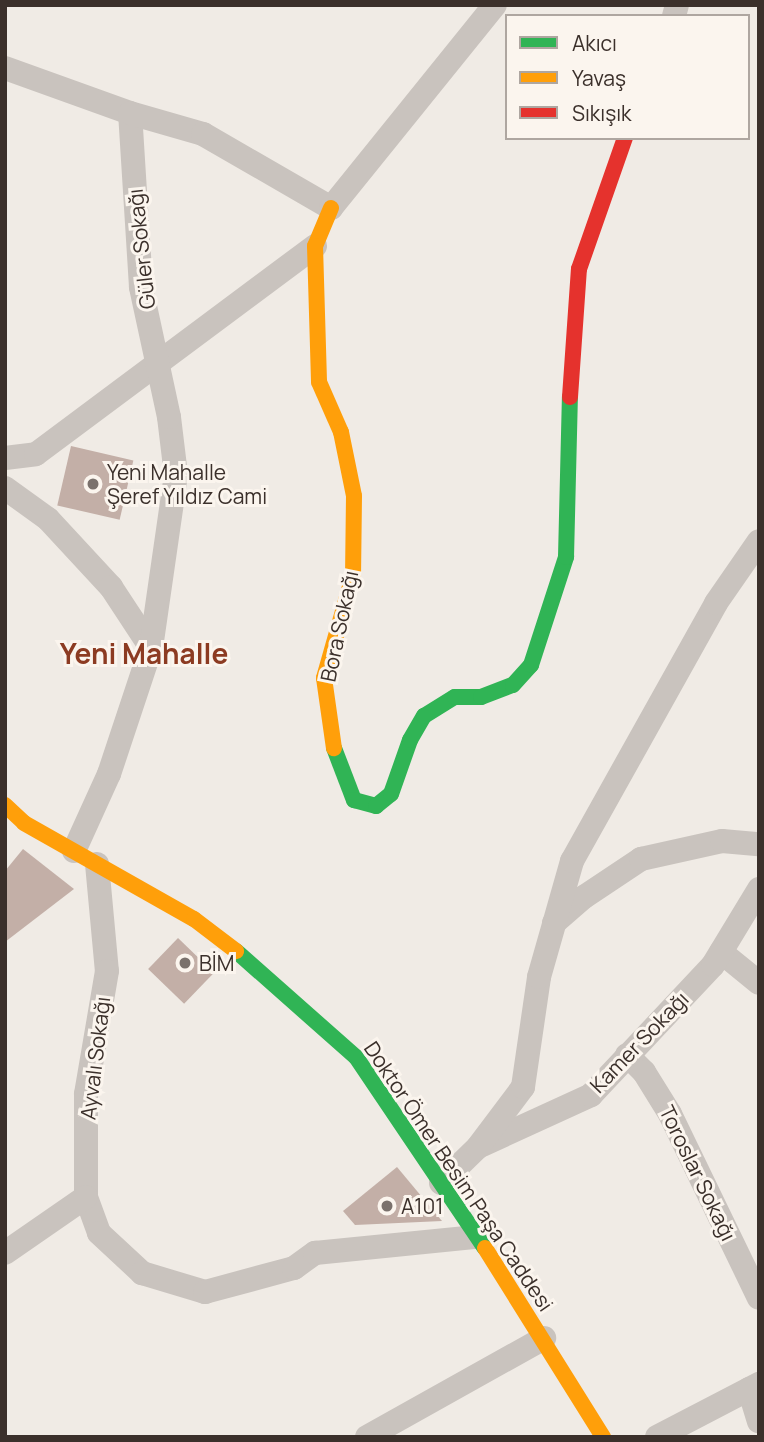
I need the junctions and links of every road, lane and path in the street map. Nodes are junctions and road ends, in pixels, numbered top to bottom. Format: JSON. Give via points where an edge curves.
{"nodes":[{"id":1,"x":495,"y":5,"type":"edge"},
{"id":2,"x":5,"y":68,"type":"edge"},
{"id":3,"x":130,"y":113,"type":"junction"},
{"id":4,"x":624,"y":140,"type":"edge"},
{"id":5,"x":331,"y":208,"type":"junction"},
{"id":6,"x":315,"y":246,"type":"junction"},
{"id":7,"x":157,"y":363,"type":"junction"},
{"id":8,"x":5,"y":458,"type":"edge"},
{"id":9,"x":5,"y":488,"type":"edge"},
{"id":10,"x":759,"y":541,"type":"edge"},
{"id":11,"x":152,"y":648,"type":"junction"},
{"id":12,"x":5,"y":805,"type":"edge"},
{"id":13,"x":759,"y":844,"type":"edge"},
{"id":14,"x":74,"y":851,"type":"junction"},
{"id":15,"x":97,"y":864,"type":"junction"},
{"id":16,"x":759,"y":888,"type":"edge"},
{"id":17,"x":554,"y":923,"type":"junction"},
{"id":18,"x":721,"y":952,"type":"junction"},
{"id":19,"x":759,"y":983,"type":"edge"},
{"id":20,"x":626,"y":1055,"type":"junction"},
{"id":21,"x":478,"y":1147,"type":"junction"},
{"id":22,"x":441,"y":1183,"type":"junction"},
{"id":23,"x":86,"y":1196,"type":"junction"},
{"id":24,"x":477,"y":1237,"type":"junction"},
{"id":25,"x":5,"y":1252,"type":"edge"},
{"id":26,"x":759,"y":1298,"type":"edge"},
{"id":27,"x":544,"y":1338,"type":"junction"},
{"id":28,"x":754,"y":1386,"type":"edge"},
{"id":29,"x":759,"y":1421,"type":"edge"},
{"id":30,"x":367,"y":1437,"type":"edge"},
{"id":31,"x":603,"y":1437,"type":"edge"},
{"id":32,"x":657,"y":1437,"type":"edge"}],
"edges":[{"from":1,"to":5,"type":"street"},
{"from":2,"to":3,"type":"street"},
{"from":3,"to":5,"type":"street","via":[[203,134]]},
{"from":3,"to":7,"type":"street","name":"Güler Sokağı","via":[[141,287]]},
{"from":4,"to":6,"type":"street","name":"Bora Sokağı","via":[[579,269],[571,332],[566,557],[548,623],[531,665],[513,685],[481,697],[455,697],[424,716],[410,740],[391,794],[376,806],[354,800],[338,766],[327,725],[324,678],[353,576],[354,496],[341,432],[319,382]]},
{"from":5,"to":6,"type":"street","name":"Bora Sokağı"},
{"from":6,"to":7,"type":"street"},
{"from":7,"to":8,"type":"street","via":[[36,454]]},
{"from":7,"to":11,"type":"street","name":"Güler Sokağı","via":[[176,475]]},
{"from":9,"to":11,"type":"street","via":[[48,519],[111,587]]},
{"from":10,"to":17,"type":"street","via":[[716,603],[572,861]]},
{"from":11,"to":14,"type":"street","name":"Güler Sokağı","via":[[109,774]]},
{"from":12,"to":14,"type":"street","name":"Doktor Ömer Besim Paşa Caddesi","via":[[24,822]]},
{"from":13,"to":17,"type":"street","via":[[722,841],[641,859]]},
{"from":14,"to":15,"type":"street","name":"Doktor Ömer Besim Paşa Caddesi"},
{"from":15,"to":22,"type":"street","name":"Doktor Ömer Besim Paşa Caddesi","via":[[194,919],[271,979],[356,1057]]},
{"from":15,"to":23,"type":"street","name":"Ayvalı Sokağı","via":[[107,971],[86,1094]]},
{"from":16,"to":18,"type":"street","name":"Kamer Sokağı"},
{"from":17,"to":21,"type":"street","via":[[539,977],[523,1087]]},
{"from":18,"to":19,"type":"street"},
{"from":18,"to":20,"type":"street","name":"Kamer Sokağı"},
{"from":20,"to":21,"type":"street","name":"Kamer Sokağı","via":[[590,1095]]},
{"from":20,"to":26,"type":"street","name":"Toroslar Sokağı","via":[[670,1114]]},
{"from":21,"to":22,"type":"street"},
{"from":22,"to":24,"type":"street","name":"Doktor Ömer Besim Paşa Caddesi"},
{"from":23,"to":24,"type":"street","name":"Ayvalı Sokağı","via":[[99,1233],[142,1273],[205,1292],[294,1268],[315,1253]]},
{"from":23,"to":25,"type":"street"},
{"from":24,"to":27,"type":"street","name":"Doktor Ömer Besim Paşa Caddesi"},
{"from":27,"to":30,"type":"street"},
{"from":27,"to":31,"type":"street","name":"Doktor Ömer Besim Paşa Caddesi"},
{"from":28,"to":29,"type":"street"},
{"from":28,"to":32,"type":"street"}]}
